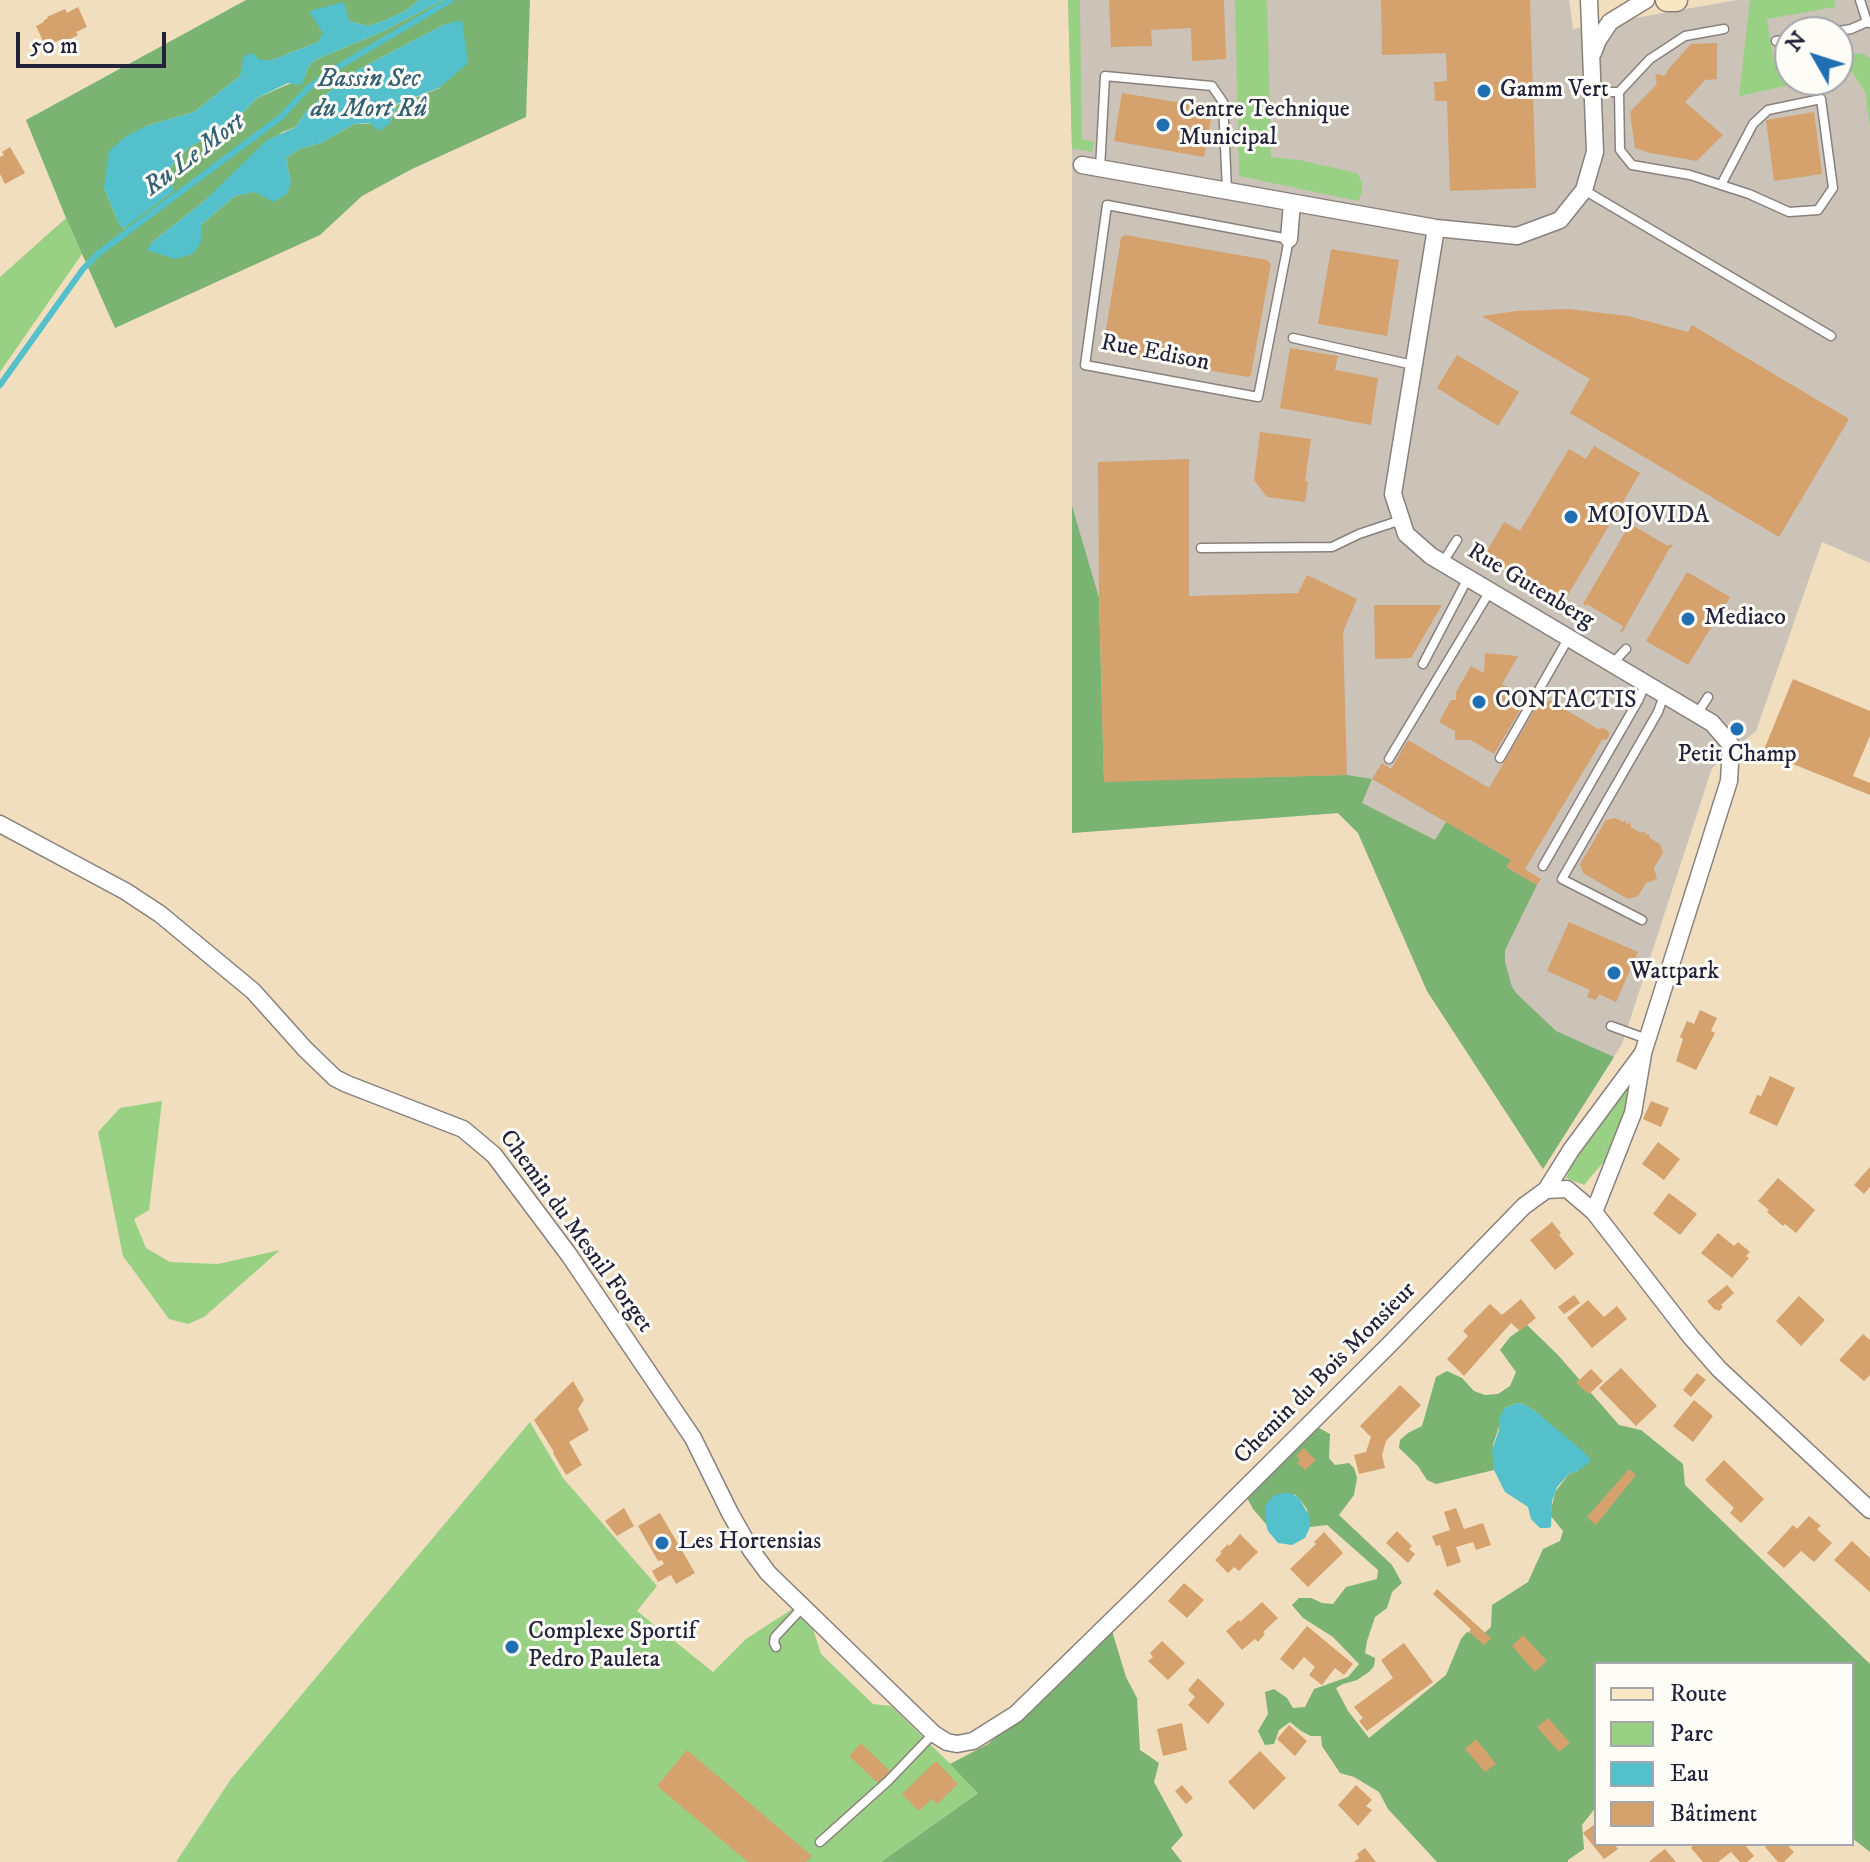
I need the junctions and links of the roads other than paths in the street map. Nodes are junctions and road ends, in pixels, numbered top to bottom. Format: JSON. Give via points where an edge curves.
{"nodes":[{"id":1,"x":1589,"y":0,"type":"edge"},
{"id":2,"x":1646,"y":0,"type":"edge"},
{"id":3,"x":1667,"y":0,"type":"edge"},
{"id":4,"x":1676,"y":0,"type":"edge"},
{"id":5,"x":1860,"y":0,"type":"edge"},
{"id":6,"x":1868,"y":22,"type":"edge"},
{"id":7,"x":1724,"y":29,"type":"dead end"},
{"id":8,"x":1591,"y":58,"type":"junction"},
{"id":9,"x":1593,"y":92,"type":"junction"},
{"id":10,"x":1619,"y":92,"type":"junction"},
{"id":11,"x":1082,"y":165,"type":"dead end"},
{"id":12,"x":1100,"y":169,"type":"junction"},
{"id":13,"x":1721,"y":185,"type":"junction"},
{"id":14,"x":1584,"y":190,"type":"junction"},
{"id":15,"x":1227,"y":191,"type":"junction"},
{"id":16,"x":1292,"y":203,"type":"junction"},
{"id":17,"x":1436,"y":228,"type":"junction"},
{"id":18,"x":1289,"y":239,"type":"junction"},
{"id":19,"x":1831,"y":336,"type":"dead end"},
{"id":20,"x":1293,"y":338,"type":"dead end"},
{"id":21,"x":1414,"y":365,"type":"junction"},
{"id":22,"x":1401,"y":520,"type":"junction"},
{"id":23,"x":1457,"y":540,"type":"dead end"},
{"id":24,"x":1201,"y":548,"type":"dead end"},
{"id":25,"x":1442,"y":563,"type":"junction"},
{"id":26,"x":1468,"y":578,"type":"junction"},
{"id":27,"x":1490,"y":591,"type":"junction"},
{"id":28,"x":1569,"y":638,"type":"junction"},
{"id":29,"x":1626,"y":649,"type":"dead end"},
{"id":30,"x":1423,"y":664,"type":"dead end"},
{"id":31,"x":1612,"y":664,"type":"junction"},
{"id":32,"x":1645,"y":683,"type":"junction"},
{"id":33,"x":1664,"y":694,"type":"junction"},
{"id":34,"x":1708,"y":697,"type":"dead end"},
{"id":35,"x":1697,"y":714,"type":"junction"},
{"id":36,"x":1500,"y":758,"type":"dead end"},
{"id":37,"x":1389,"y":759,"type":"dead end"},
{"id":38,"x":0,"y":824,"type":"edge"},
{"id":39,"x":1543,"y":866,"type":"dead end"},
{"id":40,"x":1642,"y":920,"type":"dead end"},
{"id":41,"x":1611,"y":1026,"type":"dead end"},
{"id":42,"x":1645,"y":1046,"type":"junction"},
{"id":43,"x":1546,"y":1190,"type":"junction"},
{"id":44,"x":1594,"y":1212,"type":"junction"},
{"id":45,"x":1870,"y":1510,"type":"edge"},
{"id":46,"x":803,"y":1607,"type":"junction"},
{"id":47,"x":776,"y":1647,"type":"dead end"},
{"id":48,"x":934,"y":1734,"type":"junction"},
{"id":49,"x":820,"y":1842,"type":"dead end"}],
"edges":[{"from":1,"to":8,"type":"street"},
{"from":2,"to":8,"type":"street","via":[[1610,22]]},
{"from":3,"to":4,"type":"street"},
{"from":5,"to":6,"type":"lane"},
{"from":7,"to":10,"type":"lane","via":[[1685,36],[1650,59]]},
{"from":8,"to":9,"type":"street"},
{"from":9,"to":10,"type":"lane"},
{"from":9,"to":14,"type":"street","via":[[1595,152]]},
{"from":10,"to":13,"type":"lane","via":[[1620,150],[1632,165]]},
{"from":11,"to":12,"type":"street"},
{"from":12,"to":15,"type":"street"},
{"from":12,"to":15,"type":"lane","via":[[1105,76],[1212,86],[1223,102]]},
{"from":13,"to":13,"type":"lane","via":[[1789,212],[1818,210],[1833,188],[1821,99],[1768,110],[1753,124]]},
{"from":14,"to":17,"type":"street","via":[[1560,220],[1517,236]]},
{"from":14,"to":19,"type":"lane"},
{"from":15,"to":16,"type":"street"},
{"from":16,"to":17,"type":"street"},
{"from":16,"to":18,"type":"street","name":"Rue Edison"},
{"from":17,"to":21,"type":"street","name":"Rue Gutenberg"},
{"from":18,"to":18,"type":"lane","name":"Rue Edison","via":[[1107,205],[1085,365],[1258,397]]},
{"from":20,"to":21,"type":"lane"},
{"from":21,"to":22,"type":"street","name":"Rue Gutenberg","via":[[1393,494]]},
{"from":22,"to":24,"type":"lane","via":[[1332,547]]},
{"from":22,"to":25,"type":"street","name":"Rue Gutenberg","via":[[1406,534]]},
{"from":23,"to":25,"type":"lane"},
{"from":25,"to":26,"type":"street","name":"Rue Gutenberg"},
{"from":26,"to":27,"type":"street","name":"Rue Gutenberg"},
{"from":26,"to":30,"type":"lane"},
{"from":27,"to":28,"type":"street","name":"Rue Gutenberg"},
{"from":27,"to":37,"type":"lane"},
{"from":28,"to":31,"type":"street","name":"Rue Gutenberg"},
{"from":28,"to":36,"type":"lane"},
{"from":29,"to":31,"type":"lane"},
{"from":31,"to":32,"type":"street","name":"Rue Gutenberg"},
{"from":32,"to":33,"type":"street","name":"Rue Gutenberg"},
{"from":32,"to":39,"type":"lane"},
{"from":33,"to":35,"type":"street","name":"Rue Gutenberg"},
{"from":33,"to":40,"type":"lane","via":[[1562,879]]},
{"from":34,"to":35,"type":"lane"},
{"from":35,"to":42,"type":"street","name":"Rue Gutenberg","via":[[1731,745],[1729,781]]},
{"from":38,"to":46,"type":"street","name":"Chemin du Mesnil Forget","via":[[160,914],[253,991],[335,1078],[463,1129],[494,1155],[693,1438],[751,1550]]},
{"from":41,"to":42,"type":"lane"},
{"from":42,"to":43,"type":"street","name":"Rue Gutenberg"},
{"from":42,"to":44,"type":"street","via":[[1633,1113]]},
{"from":43,"to":44,"type":"street","via":[[1567,1189]]},
{"from":43,"to":48,"type":"street","name":"Chemin du Bois Monsieur","via":[[1524,1206],[1016,1714],[973,1741],[952,1744]]},
{"from":44,"to":45,"type":"street","via":[[1719,1369]]},
{"from":46,"to":47,"type":"lane","via":[[775,1637]]},
{"from":46,"to":48,"type":"street","name":"Chemin du Mesnil Forget"},
{"from":48,"to":49,"type":"lane"}]}
